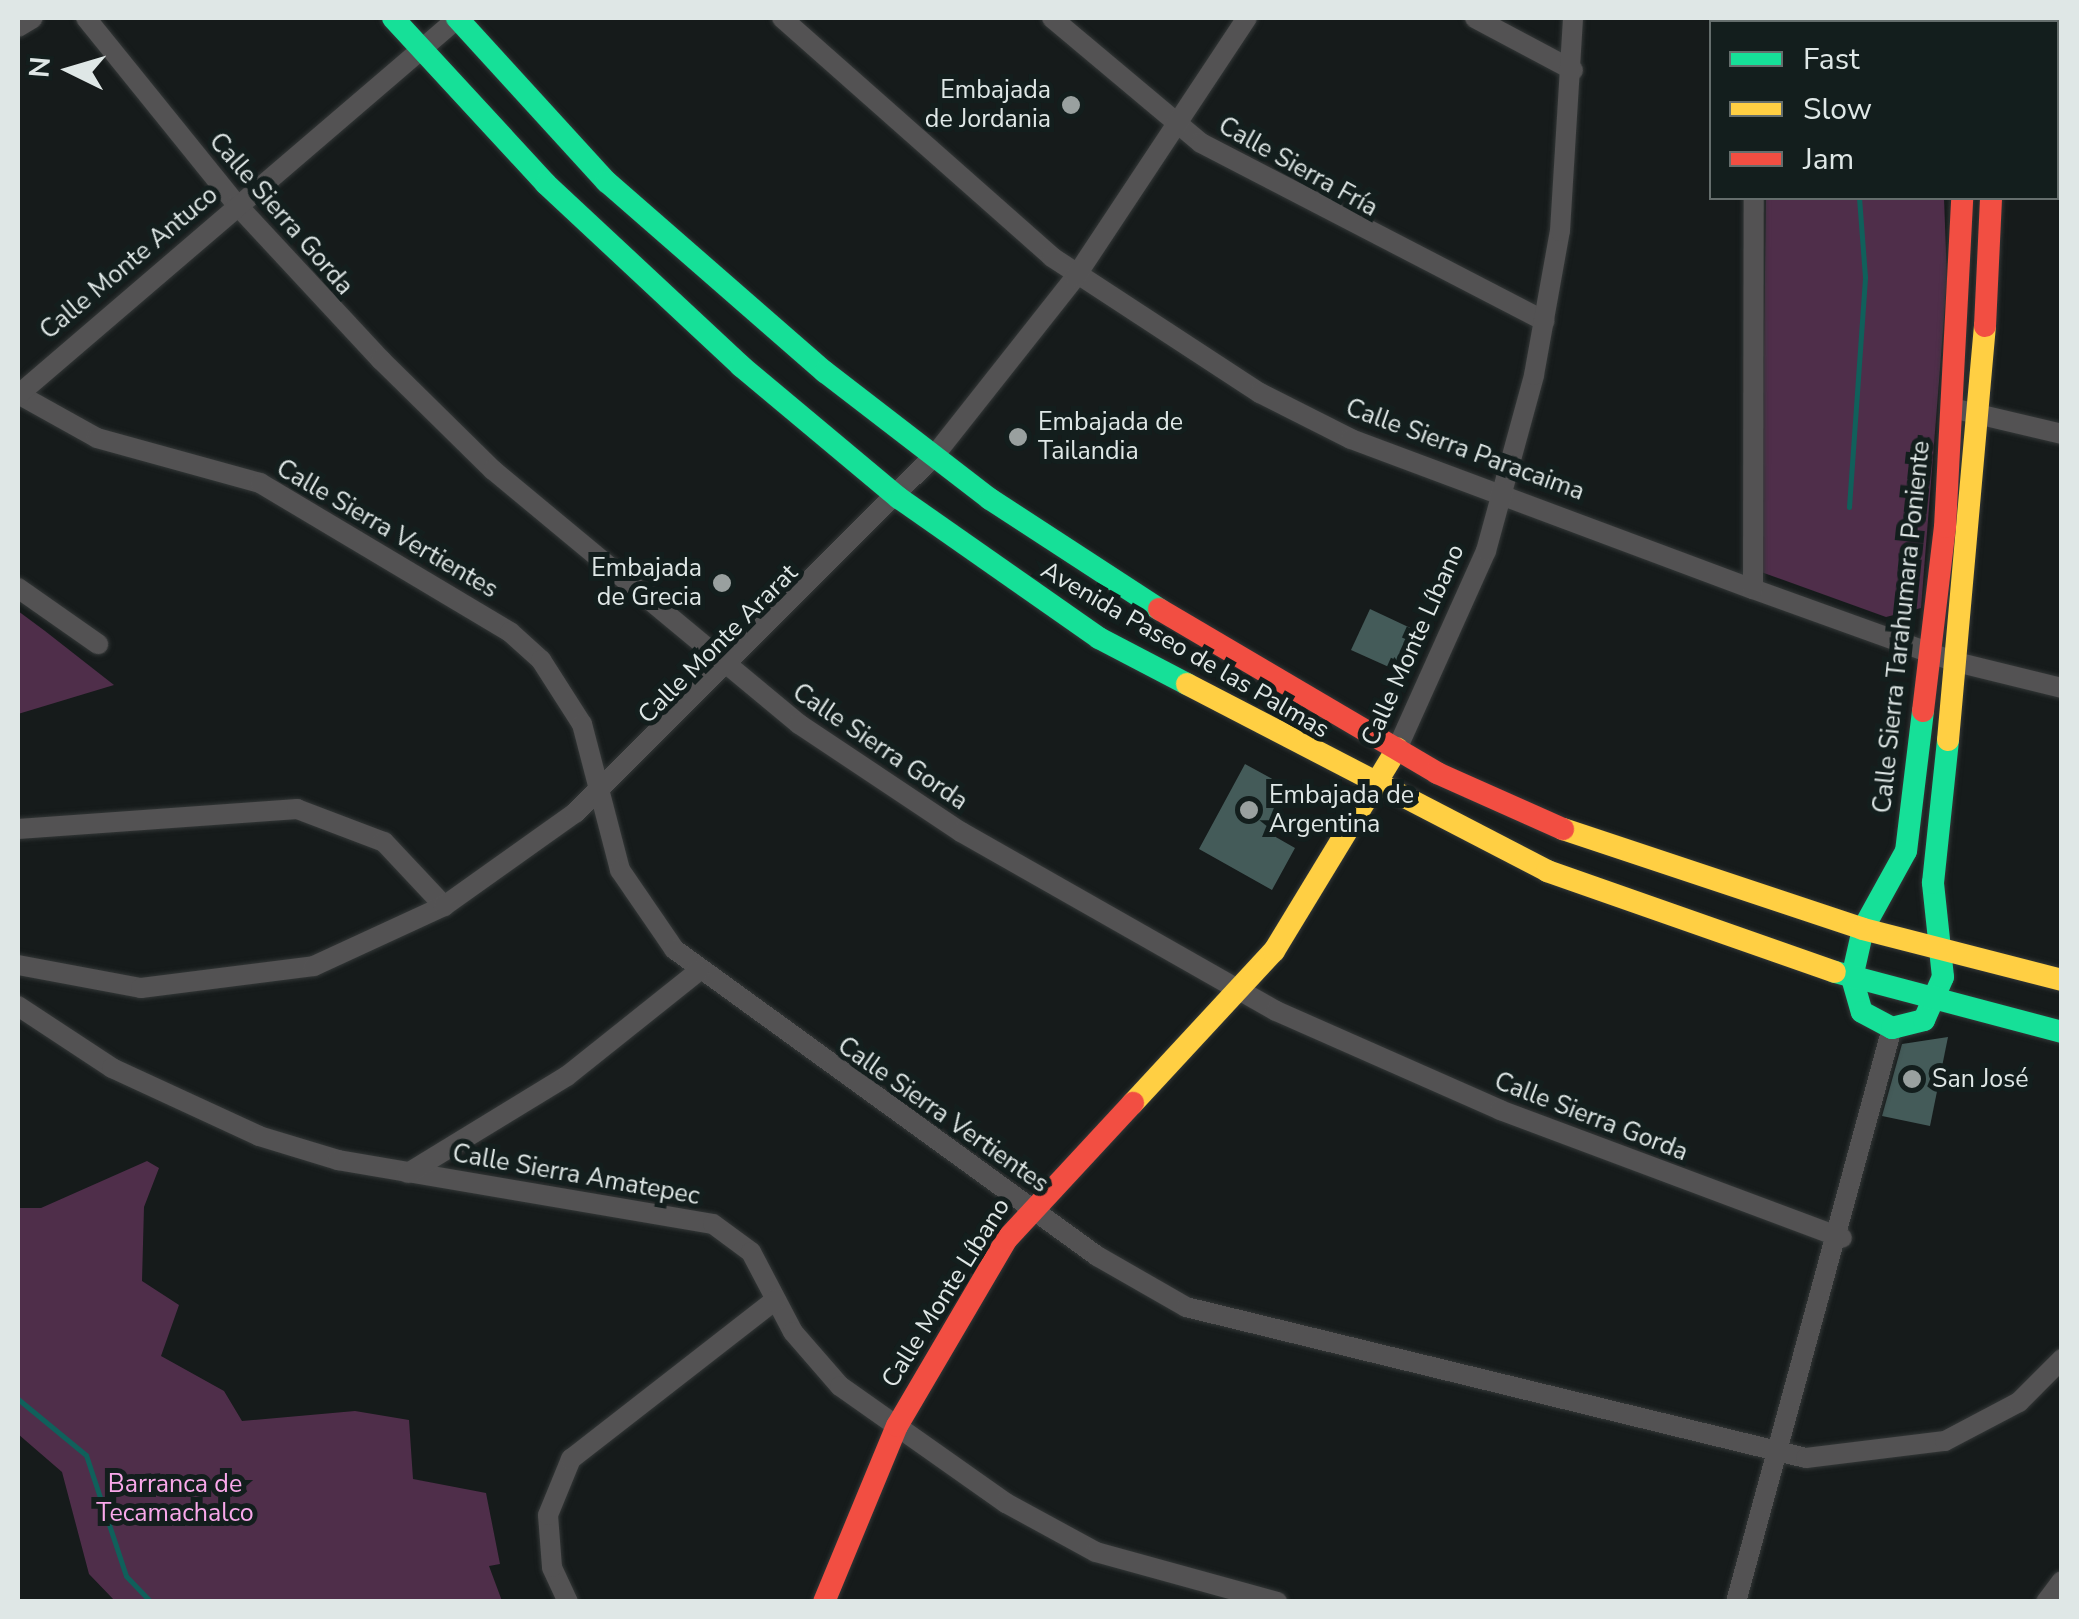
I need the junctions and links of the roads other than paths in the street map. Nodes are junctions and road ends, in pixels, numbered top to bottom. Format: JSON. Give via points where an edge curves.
{"nodes":[{"id":1,"x":33,"y":18,"type":"edge"},
{"id":2,"x":86,"y":18,"type":"edge"},
{"id":3,"x":393,"y":18,"type":"edge"},
{"id":4,"x":457,"y":18,"type":"edge"},
{"id":5,"x":782,"y":18,"type":"edge"},
{"id":6,"x":1052,"y":18,"type":"edge"},
{"id":7,"x":1246,"y":18,"type":"edge"},
{"id":8,"x":1475,"y":18,"type":"edge"},
{"id":9,"x":1574,"y":18,"type":"edge"},
{"id":10,"x":18,"y":27,"type":"edge"},
{"id":11,"x":420,"y":51,"type":"junction"},
{"id":12,"x":1573,"y":70,"type":"junction"},
{"id":13,"x":1180,"y":128,"type":"junction"},
{"id":14,"x":1754,"y":200,"type":"edge"},
{"id":15,"x":1962,"y":200,"type":"edge"},
{"id":16,"x":1991,"y":200,"type":"edge"},
{"id":17,"x":237,"y":205,"type":"junction"},
{"id":18,"x":1076,"y":276,"type":"junction"},
{"id":19,"x":1545,"y":321,"type":"junction"},
{"id":20,"x":18,"y":394,"type":"edge"},
{"id":21,"x":1952,"y":408,"type":"junction"},
{"id":22,"x":1982,"y":416,"type":"junction"},
{"id":23,"x":2062,"y":434,"type":"edge"},
{"id":24,"x":934,"y":456,"type":"junction"},
{"id":25,"x":1504,"y":491,"type":"junction"},
{"id":26,"x":898,"y":498,"type":"junction"},
{"id":27,"x":18,"y":588,"type":"edge"},
{"id":28,"x":1753,"y":588,"type":"junction"},
{"id":29,"x":98,"y":644,"type":"dead end"},
{"id":30,"x":1929,"y":652,"type":"junction"},
{"id":31,"x":1956,"y":662,"type":"junction"},
{"id":32,"x":728,"y":670,"type":"junction"},
{"id":33,"x":2062,"y":688,"type":"edge"},
{"id":34,"x":1397,"y":750,"type":"junction"},
{"id":35,"x":603,"y":790,"type":"junction"},
{"id":36,"x":1376,"y":790,"type":"junction"},
{"id":37,"x":18,"y":829,"type":"edge"},
{"id":38,"x":444,"y":906,"type":"junction"},
{"id":39,"x":1863,"y":929,"type":"junction"},
{"id":40,"x":1944,"y":951,"type":"junction"},
{"id":41,"x":18,"y":965,"type":"edge"},
{"id":42,"x":700,"y":970,"type":"junction"},
{"id":43,"x":1852,"y":978,"type":"junction"},
{"id":44,"x":2062,"y":980,"type":"edge"},
{"id":45,"x":1240,"y":992,"type":"junction"},
{"id":46,"x":1937,"y":1001,"type":"junction"},
{"id":47,"x":18,"y":1006,"type":"edge"},
{"id":48,"x":1892,"y":1028,"type":"junction"},
{"id":49,"x":2062,"y":1032,"type":"edge"},
{"id":50,"x":408,"y":1172,"type":"junction"},
{"id":51,"x":1031,"y":1208,"type":"junction"},
{"id":52,"x":1842,"y":1238,"type":"junction"},
{"id":53,"x":775,"y":1300,"type":"junction"},
{"id":54,"x":2062,"y":1360,"type":"edge"},
{"id":55,"x":897,"y":1426,"type":"junction"},
{"id":56,"x":1782,"y":1456,"type":"junction"},
{"id":57,"x":2062,"y":1581,"type":"edge"},
{"id":58,"x":568,"y":1602,"type":"edge"},
{"id":59,"x":824,"y":1602,"type":"edge"},
{"id":60,"x":1277,"y":1602,"type":"edge"},
{"id":61,"x":1736,"y":1602,"type":"edge"},
{"id":62,"x":2046,"y":1602,"type":"edge"}],
"edges":[{"from":1,"to":10,"type":"street"},
{"from":2,"to":17,"type":"street","name":"Calle Sierra Gorda"},
{"from":3,"to":11,"type":"main road","name":"Avenida Paseo de las Palmas"},
{"from":4,"to":11,"type":"street","name":"Calle Monte Antuco"},
{"from":4,"to":24,"type":"main road","name":"Avenida Paseo de las Palmas","via":[[620,194]]},
{"from":5,"to":18,"type":"street","name":"Calle Sierra Paracaima"},
{"from":6,"to":13,"type":"street","name":"Calle Sierra Fría"},
{"from":7,"to":13,"type":"street","name":"Calle Monte Ararat"},
{"from":8,"to":12,"type":"street"},
{"from":9,"to":12,"type":"street","name":"Calle Monte Líbano"},
{"from":11,"to":17,"type":"street","name":"Calle Monte Antuco"},
{"from":11,"to":26,"type":"main road","name":"Avenida Paseo de las Palmas","via":[[626,262]]},
{"from":12,"to":19,"type":"street","name":"Calle Monte Líbano"},
{"from":13,"to":18,"type":"street","name":"Calle Monte Ararat"},
{"from":13,"to":19,"type":"street","name":"Calle Sierra Fría","via":[[1423,265]]},
{"from":14,"to":28,"type":"street"},
{"from":15,"to":21,"type":"main road","name":"Calle Sierra Tarahumara Poniente"},
{"from":16,"to":22,"type":"main road"},
{"from":17,"to":20,"type":"street","name":"Calle Monte Antuco"},
{"from":17,"to":32,"type":"street","name":"Calle Sierra Gorda","via":[[494,470]]},
{"from":18,"to":24,"type":"street","name":"Calle Monte Ararat"},
{"from":18,"to":25,"type":"street","name":"Calle Sierra Paracaima","via":[[1320,424]]},
{"from":19,"to":25,"type":"street","name":"Calle Monte Líbano"},
{"from":20,"to":35,"type":"street","name":"Calle Sierra Vertientes","via":[[97,438],[260,483],[474,606],[541,660],[566,693]]},
{"from":21,"to":22,"type":"street"},
{"from":21,"to":30,"type":"main road","name":"Calle Sierra Tarahumara Poniente"},
{"from":22,"to":23,"type":"street"},
{"from":22,"to":31,"type":"main road"},
{"from":24,"to":26,"type":"street","name":"Calle Monte Ararat"},
{"from":24,"to":34,"type":"main road","name":"Avenida Paseo de las Palmas","via":[[1134,594]]},
{"from":25,"to":28,"type":"street","name":"Calle Sierra Paracaima"},
{"from":25,"to":34,"type":"street","name":"Calle Monte Líbano"},
{"from":26,"to":32,"type":"street","name":"Calle Monte Ararat"},
{"from":26,"to":36,"type":"main road","name":"Avenida Paseo de las Palmas","via":[[1099,638]]},
{"from":27,"to":29,"type":"street"},
{"from":28,"to":30,"type":"street","name":"Calle Sierra Paracaima"},
{"from":30,"to":31,"type":"street","name":"Calle Sierra Paracaima"},
{"from":30,"to":39,"type":"main road","name":"Calle Sierra Tarahumara Poniente","via":[[1906,851]]},
{"from":31,"to":33,"type":"street","name":"Calle Sierra Paracaima"},
{"from":31,"to":40,"type":"main road","via":[[1933,883]]},
{"from":32,"to":35,"type":"street","name":"Calle Monte Ararat"},
{"from":32,"to":45,"type":"street","name":"Calle Sierra Gorda","via":[[961,832]]},
{"from":34,"to":36,"type":"main road","name":"Calle Monte Líbano"},
{"from":34,"to":39,"type":"main road","name":"Avenida Paseo de las Palmas","via":[[1558,826]]},
{"from":35,"to":38,"type":"street","name":"Calle Monte Ararat"},
{"from":35,"to":42,"type":"street","name":"Calle Sierra Vertientes","via":[[633,898]]},
{"from":36,"to":43,"type":"main road","name":"Avenida Paseo de las Palmas","via":[[1548,871]]},
{"from":36,"to":45,"type":"main road","name":"Calle Monte Líbano"},
{"from":37,"to":38,"type":"street","via":[[297,808],[384,842]]},
{"from":38,"to":41,"type":"street","name":"Calle Monte Ararat","via":[[351,953],[233,983],[141,988]]},
{"from":39,"to":40,"type":"main road","name":"Avenida Paseo de las Palmas"},
{"from":39,"to":43,"type":"main road","name":"Calle Sierra Tarahumara Poniente"},
{"from":40,"to":44,"type":"main road","name":"Avenida Paseo de las Palmas"},
{"from":40,"to":46,"type":"main road"},
{"from":42,"to":50,"type":"street","via":[[568,1076]]},
{"from":42,"to":51,"type":"street","name":"Calle Sierra Vertientes"},
{"from":43,"to":46,"type":"main road","name":"Avenida Paseo de las Palmas"},
{"from":43,"to":48,"type":"main road","via":[[1862,1012]]},
{"from":45,"to":51,"type":"main road","name":"Calle Monte Líbano"},
{"from":45,"to":52,"type":"street","name":"Calle Sierra Gorda","via":[[1500,1110]]},
{"from":46,"to":48,"type":"main road","via":[[1924,1020]]},
{"from":46,"to":49,"type":"main road","name":"Avenida Paseo de las Palmas"},
{"from":47,"to":50,"type":"street","name":"Calle Sierra Amatepec","via":[[69,1044],[217,1119]]},
{"from":48,"to":52,"type":"street"},
{"from":50,"to":53,"type":"street","name":"Calle Sierra Amatepec","via":[[712,1224],[750,1252]]},
{"from":51,"to":55,"type":"main road","name":"Calle Monte Líbano"},
{"from":51,"to":56,"type":"street","name":"Calle Sierra Vertientes","via":[[1139,1283],[1224,1320]]},
{"from":52,"to":56,"type":"street"},
{"from":53,"to":55,"type":"street","name":"Calle Sierra Amatepec","via":[[815,1361]]},
{"from":53,"to":58,"type":"street","via":[[570,1459],[548,1515],[552,1567]]},
{"from":54,"to":56,"type":"street","name":"Calle Sierra Vertientes","via":[[2019,1402],[1945,1441],[1855,1458]]},
{"from":55,"to":59,"type":"main road","name":"Calle Monte Líbano"},
{"from":55,"to":60,"type":"street","name":"Calle Sierra Amatepec","via":[[1069,1540]]},
{"from":56,"to":61,"type":"street"},
{"from":57,"to":62,"type":"street"}]}
